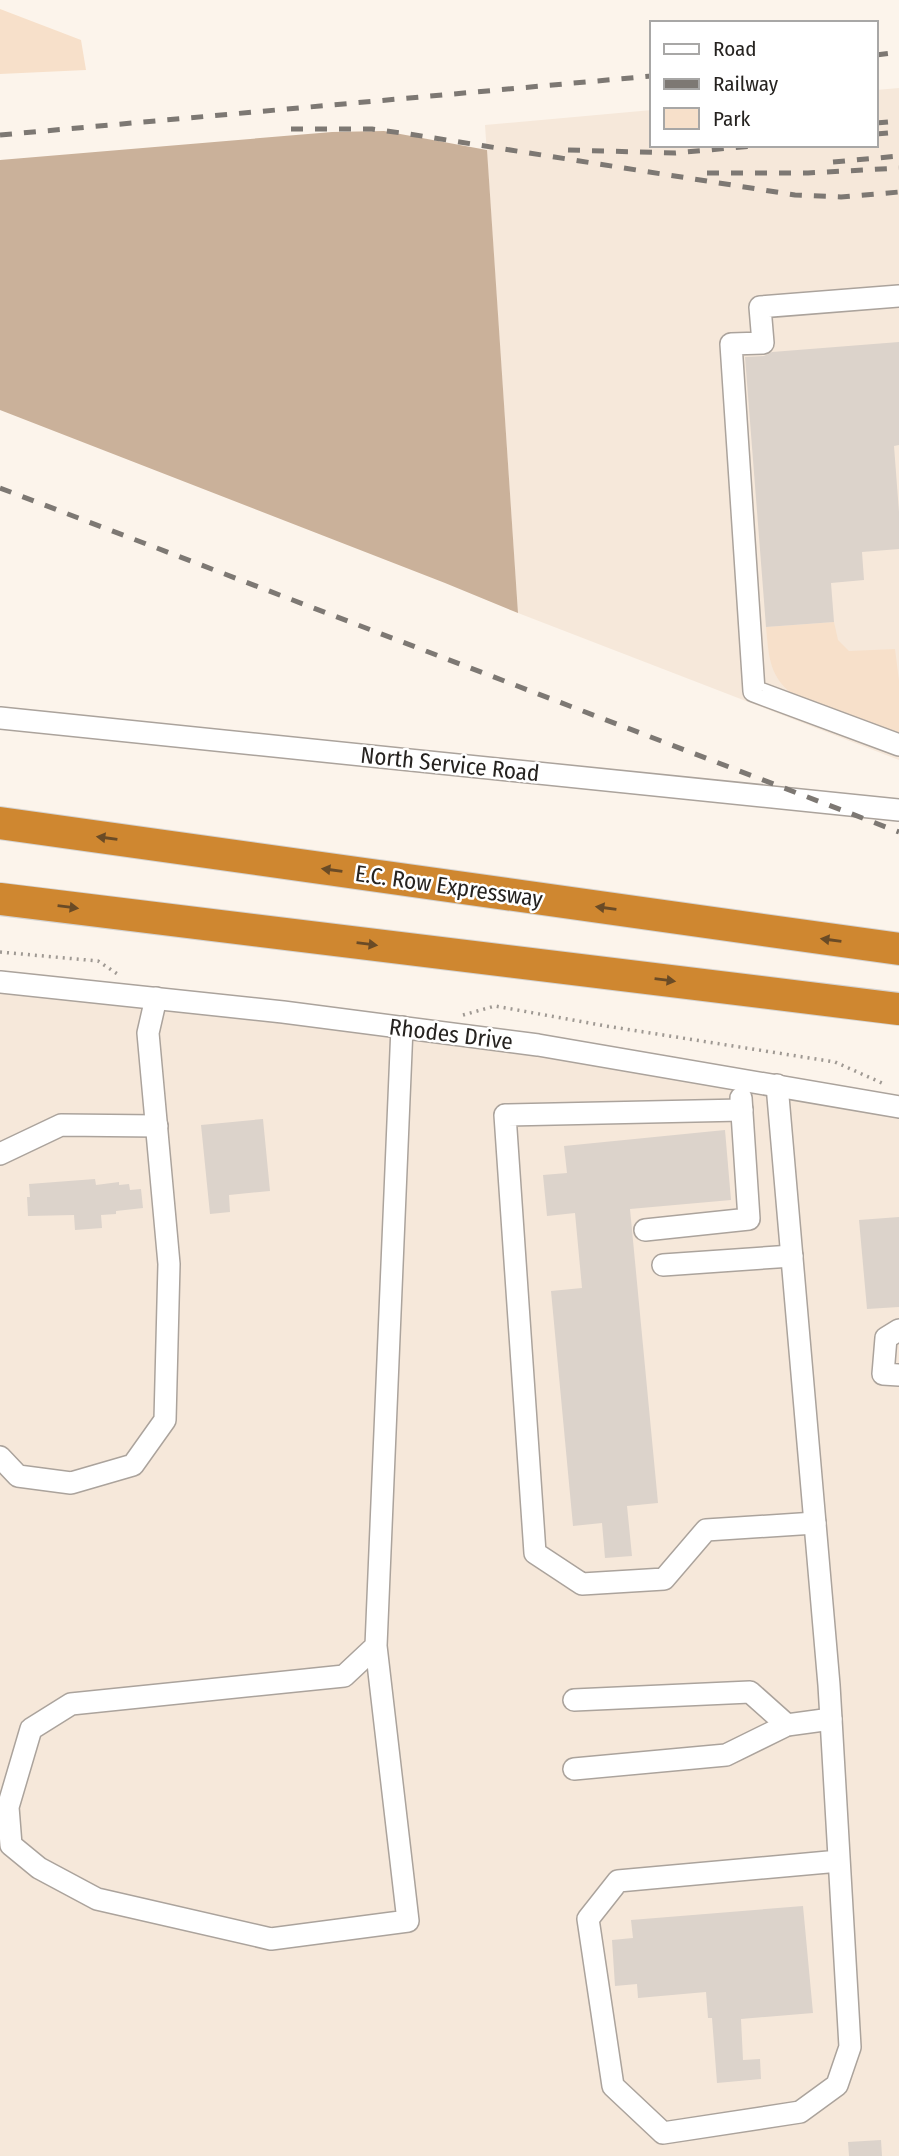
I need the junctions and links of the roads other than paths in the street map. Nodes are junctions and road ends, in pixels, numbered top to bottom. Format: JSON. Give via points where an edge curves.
{"nodes":[{"id":1,"x":899,"y":296,"type":"edge"},
{"id":2,"x":0,"y":718,"type":"edge"},
{"id":3,"x":899,"y":745,"type":"edge"},
{"id":4,"x":899,"y":810,"type":"edge"},
{"id":5,"x":0,"y":823,"type":"edge"},
{"id":6,"x":0,"y":899,"type":"edge"},
{"id":7,"x":899,"y":949,"type":"edge"},
{"id":8,"x":0,"y":982,"type":"edge"},
{"id":9,"x":156,"y":998,"type":"junction"},
{"id":10,"x":899,"y":1009,"type":"edge"},
{"id":11,"x":402,"y":1027,"type":"junction"},
{"id":12,"x":739,"y":1079,"type":"junction"},
{"id":13,"x":777,"y":1085,"type":"junction"},
{"id":14,"x":899,"y":1107,"type":"edge"},
{"id":15,"x":741,"y":1110,"type":"junction"},
{"id":16,"x":157,"y":1126,"type":"junction"},
{"id":17,"x":0,"y":1154,"type":"edge"},
{"id":18,"x":645,"y":1230,"type":"dead end"},
{"id":19,"x":792,"y":1256,"type":"junction"},
{"id":20,"x":663,"y":1265,"type":"dead end"},
{"id":21,"x":899,"y":1330,"type":"edge"},
{"id":22,"x":899,"y":1375,"type":"edge"},
{"id":23,"x":0,"y":1457,"type":"edge"},
{"id":24,"x":815,"y":1523,"type":"junction"},
{"id":25,"x":376,"y":1646,"type":"junction"},
{"id":26,"x":573,"y":1700,"type":"dead end"},
{"id":27,"x":831,"y":1719,"type":"junction"},
{"id":28,"x":787,"y":1725,"type":"junction"},
{"id":29,"x":574,"y":1769,"type":"dead end"},
{"id":30,"x":839,"y":1861,"type":"junction"}],
"edges":[{"from":1,"to":3,"type":"street","via":[[760,307],[763,343],[731,344],[754,691]]},
{"from":2,"to":4,"type":"street","name":"North Service Road"},
{"from":7,"to":5,"type":"highway","name":"E.C. Row Expressway","one_way":true},
{"from":6,"to":10,"type":"highway","one_way":true},
{"from":8,"to":9,"type":"street","name":"Rhodes Drive"},
{"from":9,"to":11,"type":"street","name":"Rhodes Drive"},
{"from":9,"to":16,"type":"street","via":[[148,1033]]},
{"from":11,"to":12,"type":"street","name":"Rhodes Drive"},
{"from":11,"to":25,"type":"street"},
{"from":12,"to":13,"type":"street","name":"Rhodes Drive"},
{"from":12,"to":15,"type":"street"},
{"from":13,"to":14,"type":"street","name":"Rhodes Drive"},
{"from":13,"to":19,"type":"street"},
{"from":15,"to":18,"type":"street","via":[[748,1219]]},
{"from":15,"to":24,"type":"street","via":[[505,1115],[535,1553],[582,1584],[664,1579],[706,1530]]},
{"from":16,"to":17,"type":"street","via":[[61,1125]]},
{"from":16,"to":23,"type":"street","via":[[169,1264],[165,1420],[133,1465],[71,1483],[18,1476]]},
{"from":19,"to":20,"type":"street"},
{"from":19,"to":24,"type":"street"},
{"from":21,"to":22,"type":"street","via":[[886,1338],[883,1374]]},
{"from":24,"to":27,"type":"street"},
{"from":25,"to":25,"type":"street","via":[[344,1676],[71,1704],[31,1729],[8,1807],[11,1845],[38,1868],[97,1899],[271,1939],[408,1921]]},
{"from":26,"to":28,"type":"street","via":[[750,1692]]},
{"from":27,"to":28,"type":"street"},
{"from":27,"to":30,"type":"street"},
{"from":28,"to":29,"type":"street","via":[[726,1755]]},
{"from":30,"to":30,"type":"street","via":[[850,2047],[837,2085],[800,2112],[663,2133],[613,2086],[588,1919],[618,1881]]}]}
